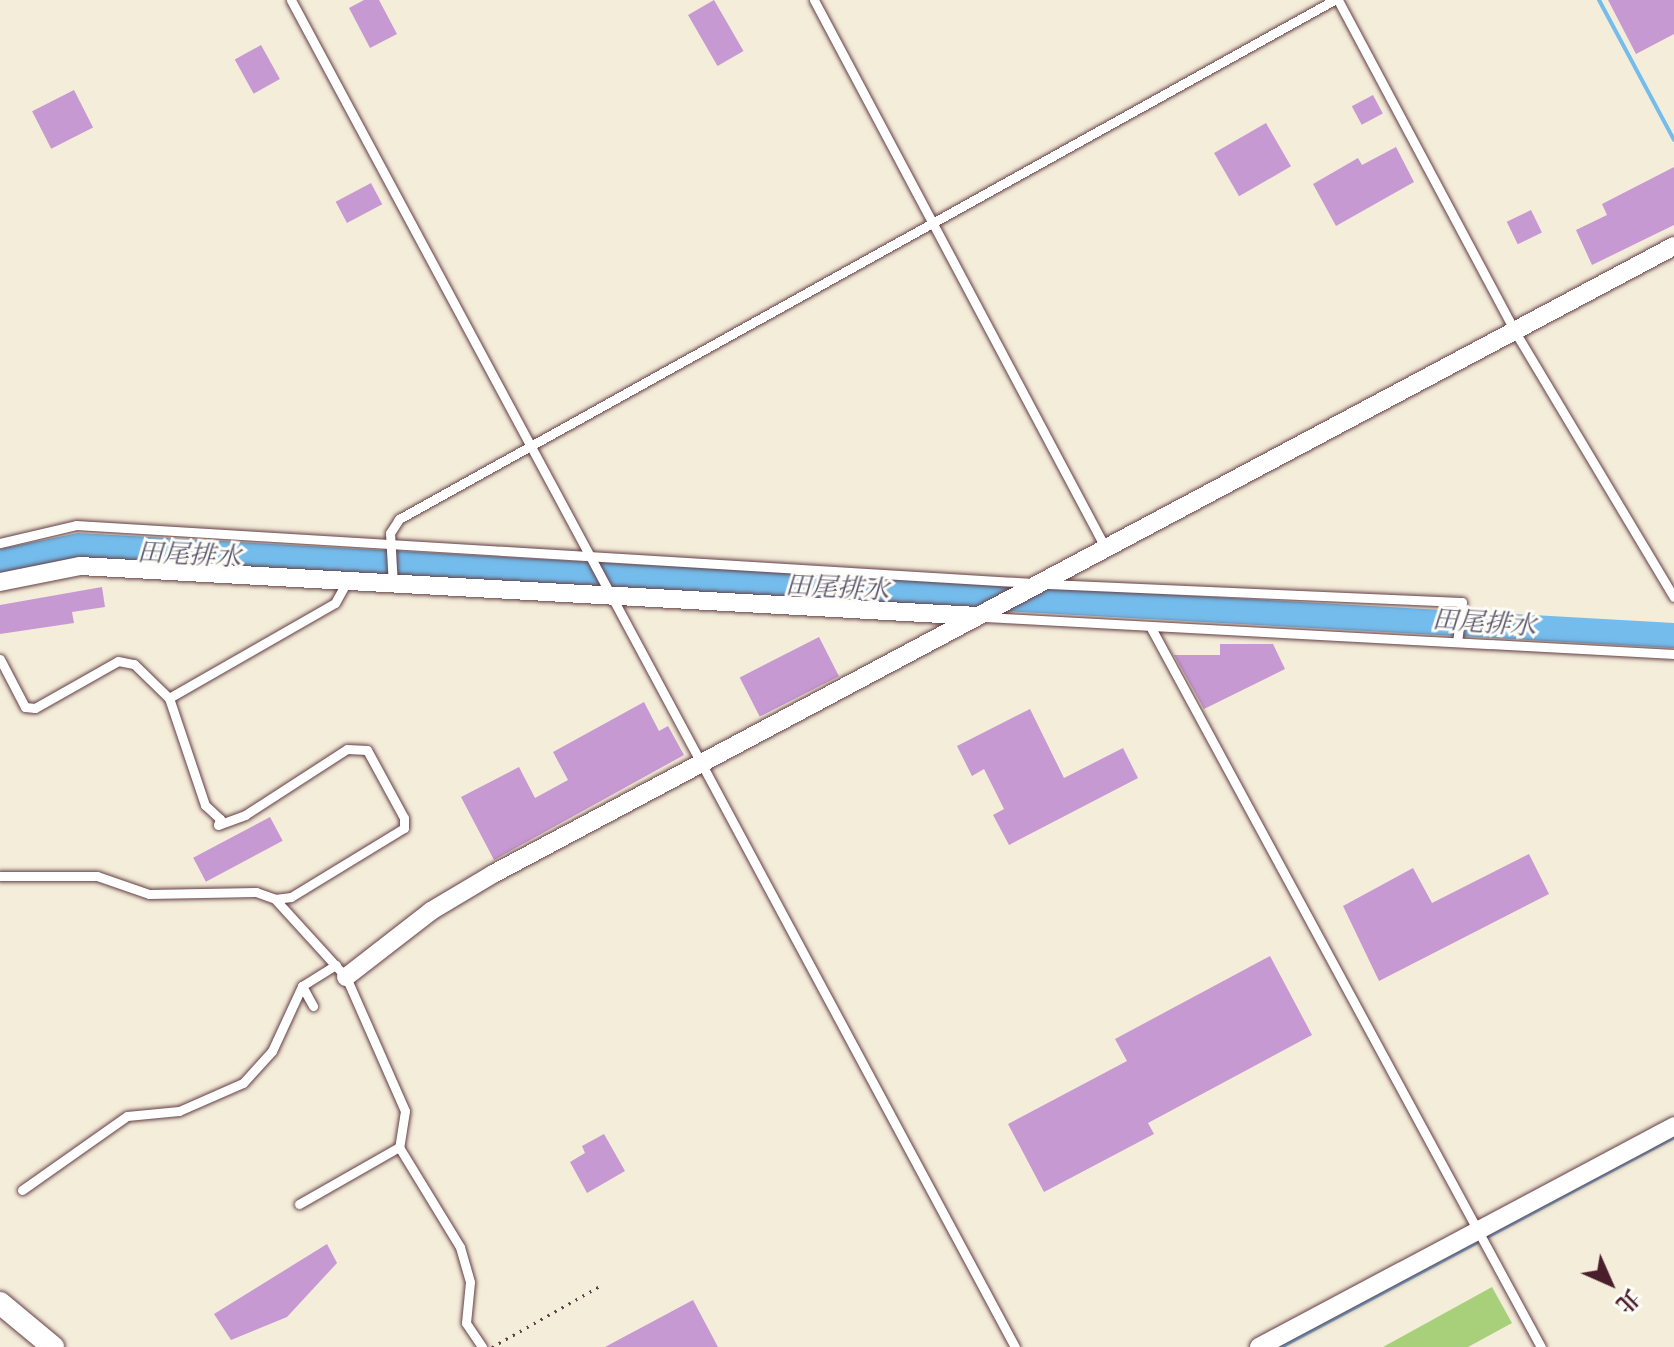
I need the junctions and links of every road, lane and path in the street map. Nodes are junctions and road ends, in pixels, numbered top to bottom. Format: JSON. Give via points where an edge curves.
{"nodes":[{"id":1,"x":291,"y":0,"type":"edge"},
{"id":2,"x":814,"y":0,"type":"edge"},
{"id":3,"x":1336,"y":0,"type":"edge"},
{"id":4,"x":933,"y":221,"type":"junction"},
{"id":5,"x":1674,"y":246,"type":"edge"},
{"id":6,"x":1514,"y":330,"type":"junction"},
{"id":7,"x":530,"y":447,"type":"junction"},
{"id":8,"x":0,"y":543,"type":"edge"},
{"id":9,"x":391,"y":546,"type":"junction"},
{"id":10,"x":1105,"y":547,"type":"junction"},
{"id":11,"x":587,"y":553,"type":"junction"},
{"id":12,"x":348,"y":580,"type":"junction"},
{"id":13,"x":393,"y":580,"type":"junction"},
{"id":14,"x":0,"y":582,"type":"edge"},
{"id":15,"x":1041,"y":584,"type":"junction"},
{"id":16,"x":609,"y":595,"type":"junction"},
{"id":17,"x":1674,"y":597,"type":"edge"},
{"id":18,"x":978,"y":616,"type":"junction"},
{"id":19,"x":1150,"y":626,"type":"junction"},
{"id":20,"x":1457,"y":640,"type":"junction"},
{"id":21,"x":1674,"y":654,"type":"edge"},
{"id":22,"x":0,"y":659,"type":"edge"},
{"id":23,"x":169,"y":698,"type":"junction"},
{"id":24,"x":699,"y":763,"type":"junction"},
{"id":25,"x":0,"y":876,"type":"edge"},
{"id":26,"x":275,"y":899,"type":"junction"},
{"id":27,"x":341,"y":971,"type":"junction"},
{"id":28,"x":302,"y":986,"type":"junction"},
{"id":29,"x":313,"y":1006,"type":"dead end"},
{"id":30,"x":1674,"y":1126,"type":"edge"},
{"id":31,"x":399,"y":1147,"type":"junction"},
{"id":32,"x":22,"y":1190,"type":"dead end"},
{"id":33,"x":299,"y":1204,"type":"dead end"},
{"id":34,"x":1479,"y":1230,"type":"junction"},
{"id":35,"x":600,"y":1286,"type":"dead end"},
{"id":36,"x":0,"y":1303,"type":"edge"},
{"id":37,"x":53,"y":1347,"type":"edge"},
{"id":38,"x":482,"y":1347,"type":"edge"},
{"id":39,"x":492,"y":1347,"type":"edge"},
{"id":40,"x":1015,"y":1347,"type":"edge"},
{"id":41,"x":1259,"y":1347,"type":"edge"},
{"id":42,"x":1541,"y":1347,"type":"edge"}],
"edges":[{"from":1,"to":7,"type":"lane"},
{"from":2,"to":4,"type":"lane"},
{"from":3,"to":4,"type":"lane"},
{"from":3,"to":6,"type":"lane"},
{"from":4,"to":7,"type":"lane"},
{"from":4,"to":10,"type":"lane"},
{"from":5,"to":6,"type":"street"},
{"from":6,"to":10,"type":"street"},
{"from":6,"to":17,"type":"lane"},
{"from":7,"to":9,"type":"lane","via":[[399,519],[390,533]]},
{"from":7,"to":11,"type":"lane"},
{"from":8,"to":9,"type":"lane","via":[[76,525]]},
{"from":9,"to":11,"type":"lane"},
{"from":9,"to":13,"type":"lane"},
{"from":10,"to":15,"type":"street"},
{"from":11,"to":15,"type":"lane"},
{"from":11,"to":16,"type":"lane"},
{"from":12,"to":13,"type":"street"},
{"from":12,"to":14,"type":"street","via":[[304,582],[80,566]]},
{"from":12,"to":23,"type":"lane","via":[[335,603]]},
{"from":13,"to":16,"type":"street"},
{"from":15,"to":18,"type":"street"},
{"from":15,"to":20,"type":"lane","via":[[1462,602]]},
{"from":16,"to":18,"type":"street"},
{"from":16,"to":24,"type":"lane"},
{"from":18,"to":19,"type":"lane"},
{"from":18,"to":24,"type":"street"},
{"from":19,"to":20,"type":"lane"},
{"from":19,"to":34,"type":"lane"},
{"from":20,"to":21,"type":"lane"},
{"from":22,"to":23,"type":"lane","via":[[25,707],[35,708],[118,661],[134,664]]},
{"from":23,"to":26,"type":"lane","via":[[205,805],[220,819],[218,825],[245,815],[355,748],[367,750],[404,818],[404,828],[291,897]]},
{"from":24,"to":27,"type":"street","via":[[431,911]]},
{"from":24,"to":40,"type":"lane"},
{"from":25,"to":26,"type":"lane","via":[[97,876],[149,894],[256,892]]},
{"from":26,"to":27,"type":"lane"},
{"from":27,"to":28,"type":"lane"},
{"from":27,"to":31,"type":"lane","via":[[405,1111]]},
{"from":28,"to":29,"type":"lane"},
{"from":28,"to":32,"type":"lane","via":[[272,1051],[243,1083],[179,1111],[127,1116]]},
{"from":30,"to":34,"type":"street"},
{"from":31,"to":33,"type":"lane"},
{"from":31,"to":38,"type":"lane","via":[[460,1247],[470,1282],[466,1323]]},
{"from":34,"to":41,"type":"street"},
{"from":34,"to":42,"type":"lane"},
{"from":35,"to":39,"type":"path"},
{"from":36,"to":37,"type":"street"}]}
